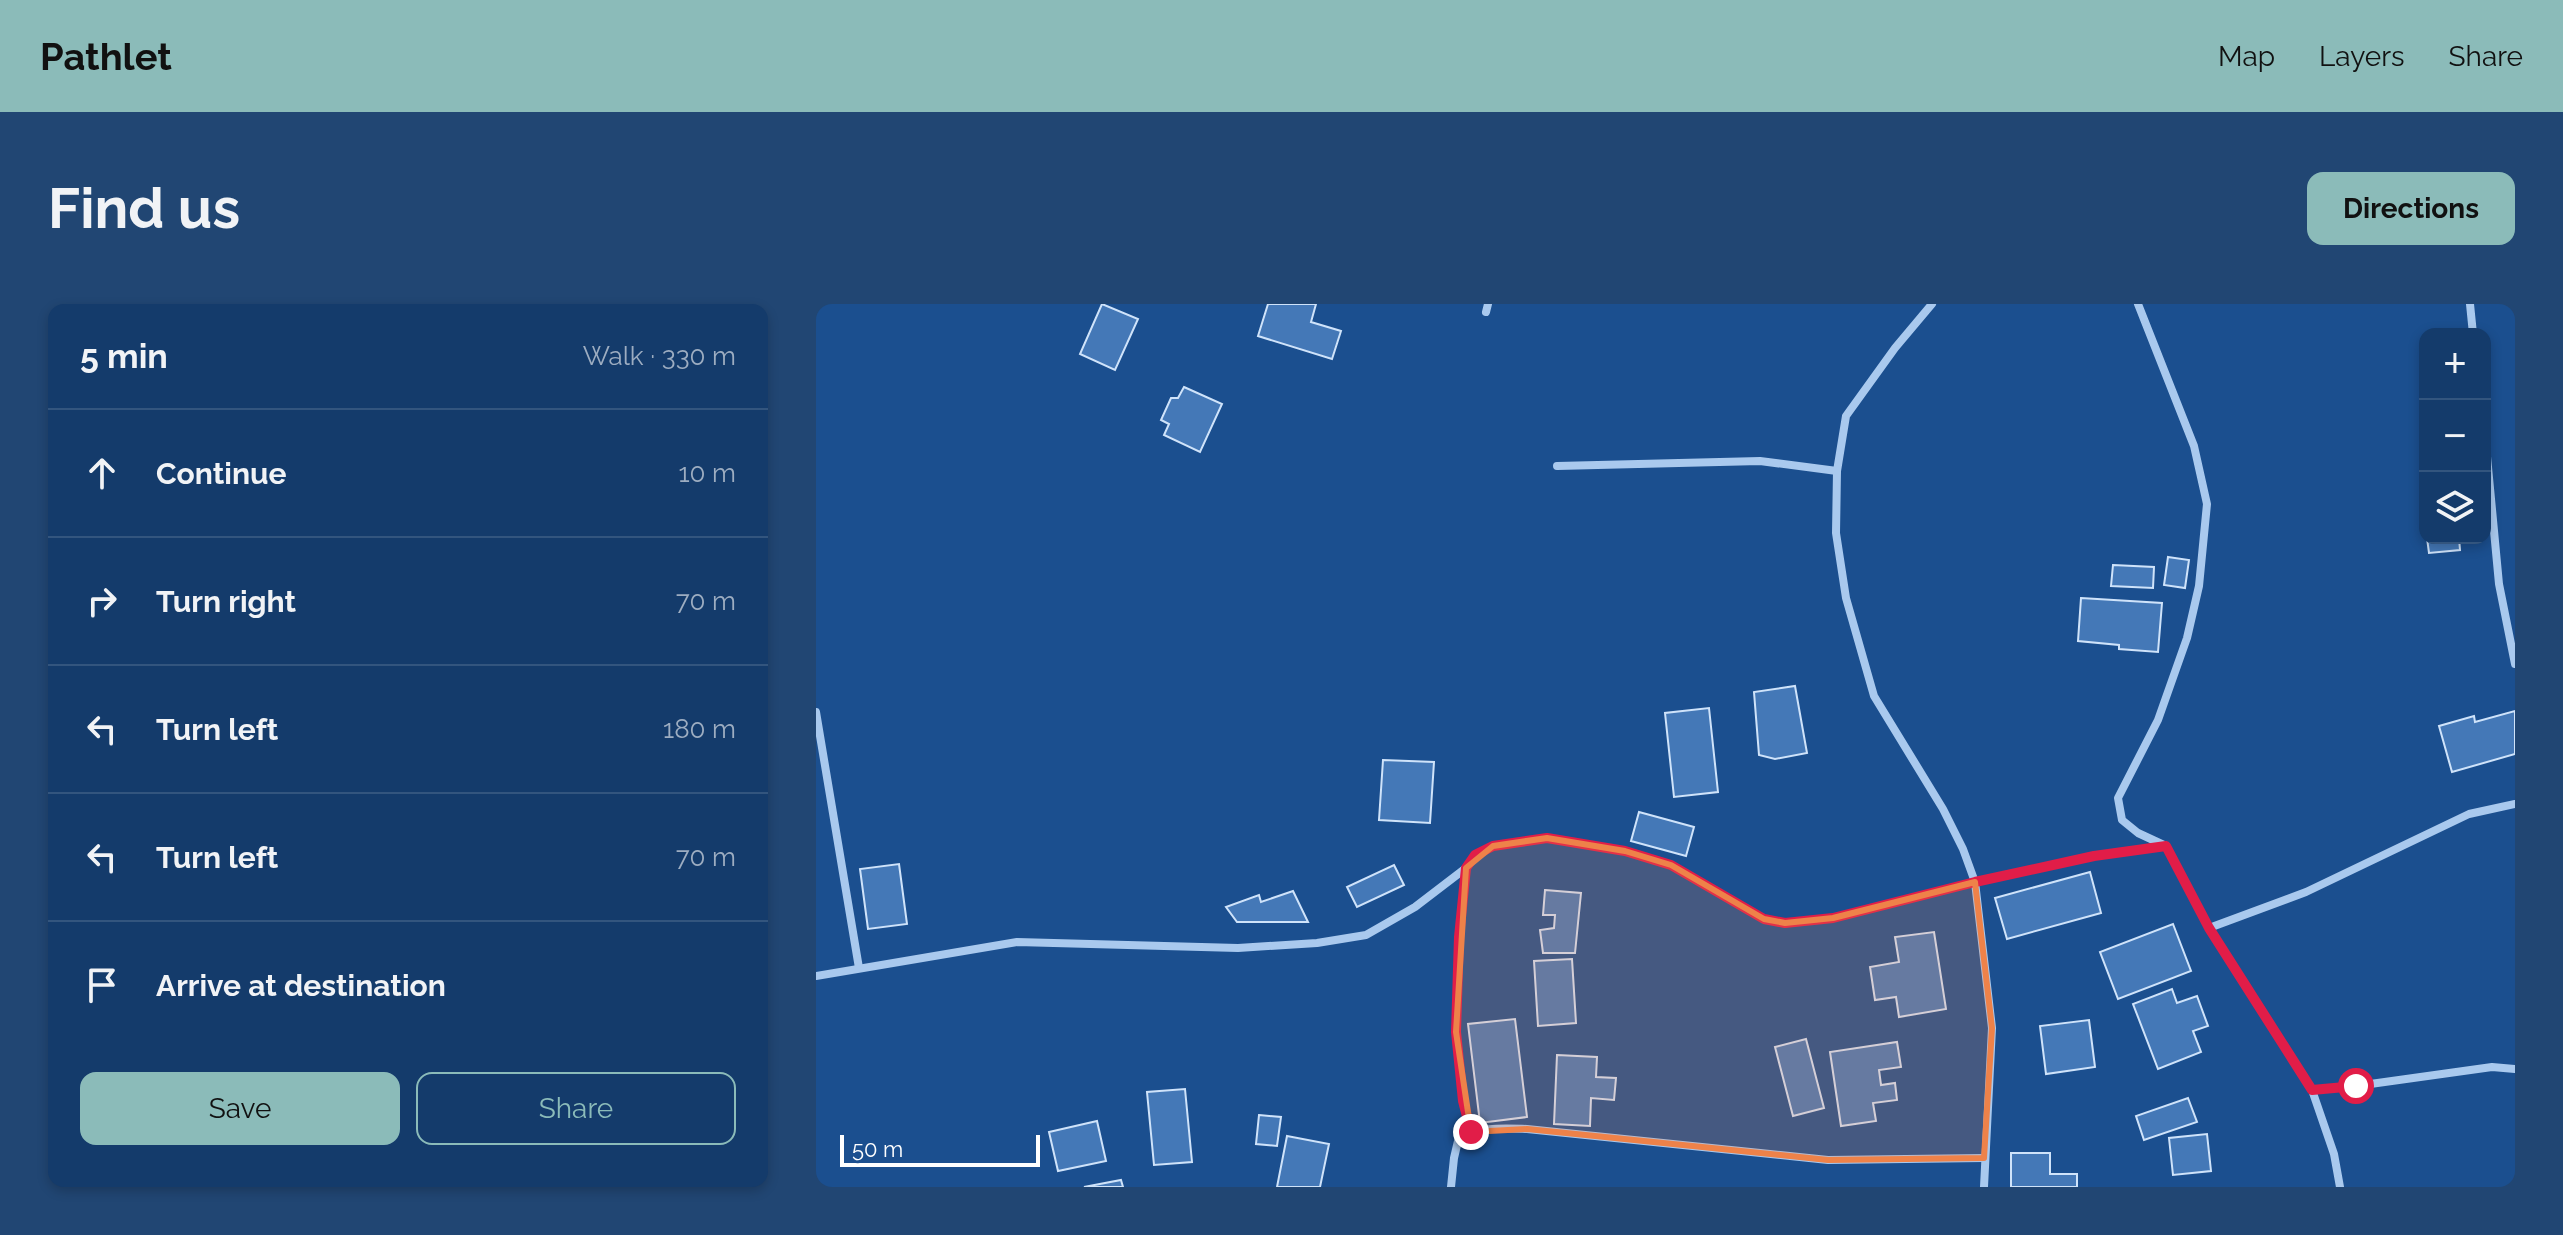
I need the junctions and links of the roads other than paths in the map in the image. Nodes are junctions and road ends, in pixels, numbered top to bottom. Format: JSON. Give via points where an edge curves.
{"nodes":[{"id":1,"x":1932,"y":304,"type":"edge"},
{"id":2,"x":2138,"y":304,"type":"edge"},
{"id":3,"x":2470,"y":304,"type":"edge"},
{"id":4,"x":2472,"y":328,"type":"edge"},
{"id":5,"x":1557,"y":466,"type":"dead end"},
{"id":6,"x":1837,"y":471,"type":"junction"},
{"id":7,"x":2488,"y":472,"type":"edge"},
{"id":8,"x":2515,"y":664,"type":"edge"},
{"id":9,"x":816,"y":712,"type":"edge"},
{"id":10,"x":2515,"y":804,"type":"edge"},
{"id":11,"x":2166,"y":846,"type":"junction"},
{"id":12,"x":1466,"y":868,"type":"junction"},
{"id":13,"x":1975,"y":882,"type":"junction"},
{"id":14,"x":2209,"y":928,"type":"junction"},
{"id":15,"x":859,"y":968,"type":"junction"},
{"id":16,"x":816,"y":976,"type":"edge"},
{"id":17,"x":2515,"y":1069,"type":"edge"},
{"id":18,"x":2312,"y":1090,"type":"junction"},
{"id":19,"x":1471,"y":1132,"type":"junction"},
{"id":20,"x":1984,"y":1158,"type":"junction"},
{"id":21,"x":1451,"y":1187,"type":"edge"},
{"id":22,"x":1984,"y":1187,"type":"edge"},
{"id":23,"x":2340,"y":1187,"type":"edge"}],
"edges":[{"from":1,"to":6,"type":"street","via":[[1846,416]]},
{"from":2,"to":11,"type":"street","via":[[2194,446],[2207,504],[2199,586],[2187,638],[2158,720],[2118,798],[2122,820]]},
{"from":3,"to":4,"type":"street"},
{"from":5,"to":6,"type":"street","via":[[1760,461]]},
{"from":6,"to":13,"type":"street","via":[[1836,533],[1846,598],[1874,696],[1943,809]]},
{"from":7,"to":8,"type":"street","via":[[2499,584]]},
{"from":9,"to":15,"type":"street"},
{"from":10,"to":14,"type":"street","via":[[2469,814],[2306,892]]},
{"from":11,"to":13,"type":"street"},
{"from":11,"to":14,"type":"street"},
{"from":12,"to":13,"type":"street","via":[[1475,855],[1493,846],[1547,838],[1625,851],[1671,865],[1764,919],[1785,923],[1833,918]]},
{"from":12,"to":15,"type":"street","via":[[1415,907],[1366,935],[1238,948],[1017,942]]},
{"from":12,"to":19,"type":"street","via":[[1456,1032]]},
{"from":13,"to":20,"type":"street","via":[[1992,1028]]},
{"from":14,"to":18,"type":"street"},
{"from":15,"to":16,"type":"street"},
{"from":17,"to":18,"type":"street","via":[[2492,1067]]},
{"from":18,"to":23,"type":"street"},
{"from":19,"to":20,"type":"street","via":[[1527,1129],[1828,1160]]},
{"from":19,"to":21,"type":"street","via":[[1458,1141]]},
{"from":20,"to":22,"type":"street"}]}
